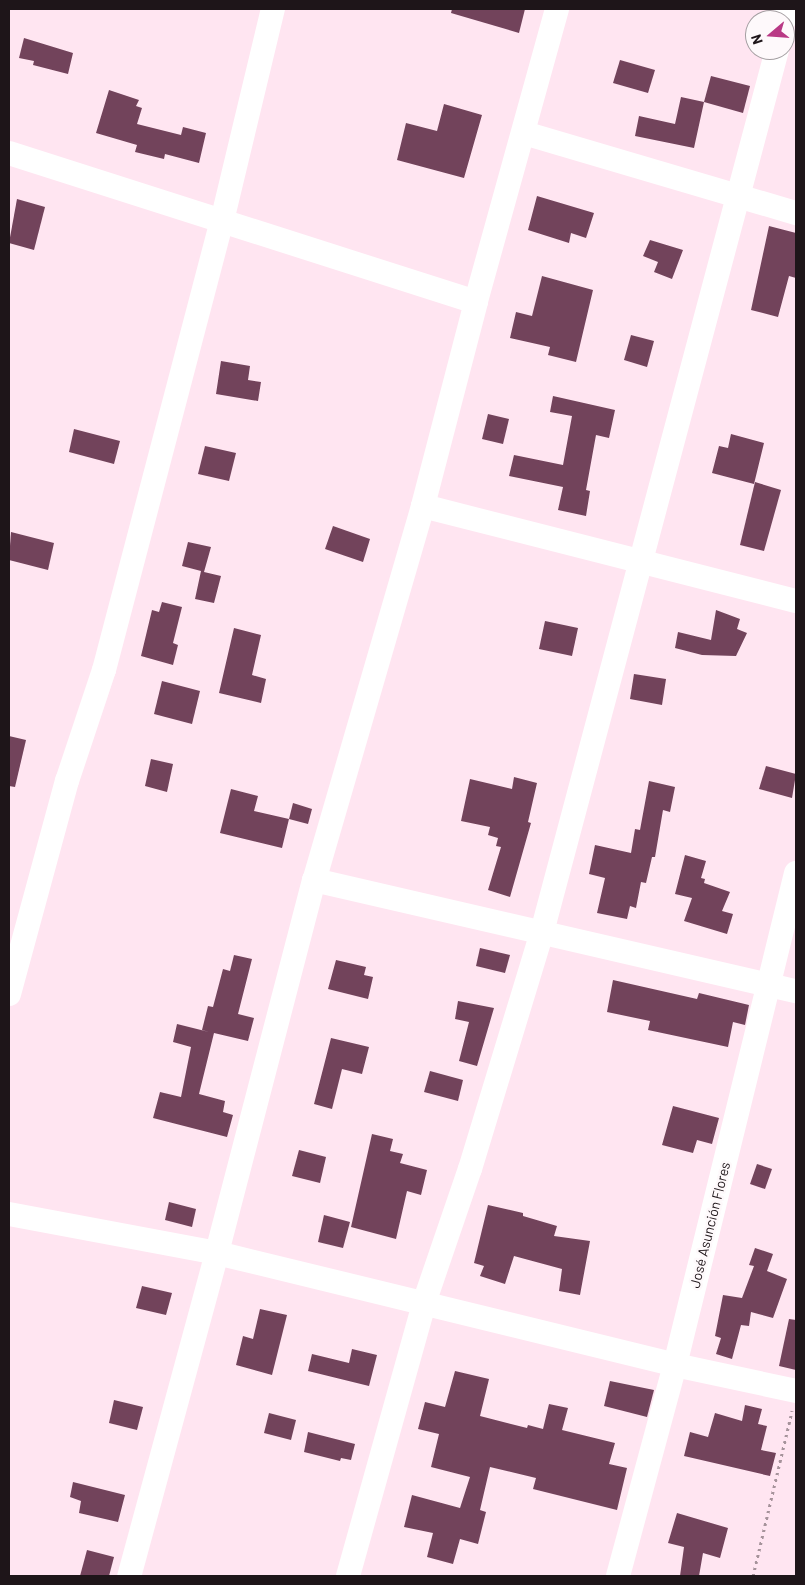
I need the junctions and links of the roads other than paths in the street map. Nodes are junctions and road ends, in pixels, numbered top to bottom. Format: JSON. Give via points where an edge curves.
{"nodes":[{"id":1,"x":273,"y":9,"type":"edge"},
{"id":2,"x":558,"y":9,"type":"edge"},
{"id":3,"x":774,"y":60,"type":"edge"},
{"id":4,"x":524,"y":133,"type":"junction"},
{"id":5,"x":9,"y":153,"type":"edge"},
{"id":6,"x":739,"y":197,"type":"junction"},
{"id":7,"x":796,"y":213,"type":"edge"},
{"id":8,"x":222,"y":221,"type":"junction"},
{"id":9,"x":476,"y":302,"type":"junction"},
{"id":10,"x":424,"y":506,"type":"junction"},
{"id":11,"x":640,"y":560,"type":"junction"},
{"id":12,"x":796,"y":601,"type":"edge"},
{"id":13,"x":796,"y":873,"type":"edge"},
{"id":14,"x":314,"y":880,"type":"junction"},
{"id":15,"x":542,"y":932,"type":"junction"},
{"id":16,"x":769,"y":984,"type":"junction"},
{"id":17,"x":796,"y":991,"type":"edge"},
{"id":18,"x":9,"y":994,"type":"edge"},
{"id":19,"x":9,"y":1214,"type":"edge"},
{"id":20,"x":218,"y":1253,"type":"junction"},
{"id":21,"x":424,"y":1304,"type":"junction"},
{"id":22,"x":676,"y":1365,"type":"junction"},
{"id":23,"x":795,"y":1396,"type":"edge"},
{"id":24,"x":129,"y":1576,"type":"edge"},
{"id":25,"x":348,"y":1576,"type":"edge"},
{"id":26,"x":618,"y":1576,"type":"edge"}],
"edges":[{"from":1,"to":8,"type":"street"},
{"from":2,"to":4,"type":"street"},
{"from":3,"to":6,"type":"street"},
{"from":4,"to":6,"type":"street"},
{"from":4,"to":9,"type":"street"},
{"from":5,"to":8,"type":"street"},
{"from":6,"to":7,"type":"street"},
{"from":6,"to":11,"type":"street"},
{"from":8,"to":9,"type":"street"},
{"from":8,"to":18,"type":"street","via":[[104,670],[67,781]]},
{"from":9,"to":10,"type":"street"},
{"from":10,"to":11,"type":"street"},
{"from":10,"to":14,"type":"street"},
{"from":11,"to":12,"type":"street"},
{"from":11,"to":15,"type":"street"},
{"from":13,"to":16,"type":"street","name":"José Asunción Flores"},
{"from":14,"to":15,"type":"street"},
{"from":14,"to":20,"type":"street"},
{"from":15,"to":16,"type":"street"},
{"from":15,"to":21,"type":"street","via":[[470,1169]]},
{"from":16,"to":17,"type":"street"},
{"from":16,"to":22,"type":"street","name":"José Asunción Flores"},
{"from":19,"to":20,"type":"street"},
{"from":20,"to":21,"type":"street"},
{"from":20,"to":24,"type":"street"},
{"from":21,"to":22,"type":"street"},
{"from":21,"to":25,"type":"street"},
{"from":22,"to":23,"type":"street"},
{"from":22,"to":26,"type":"street","name":"José Asunción Flores"}]}
